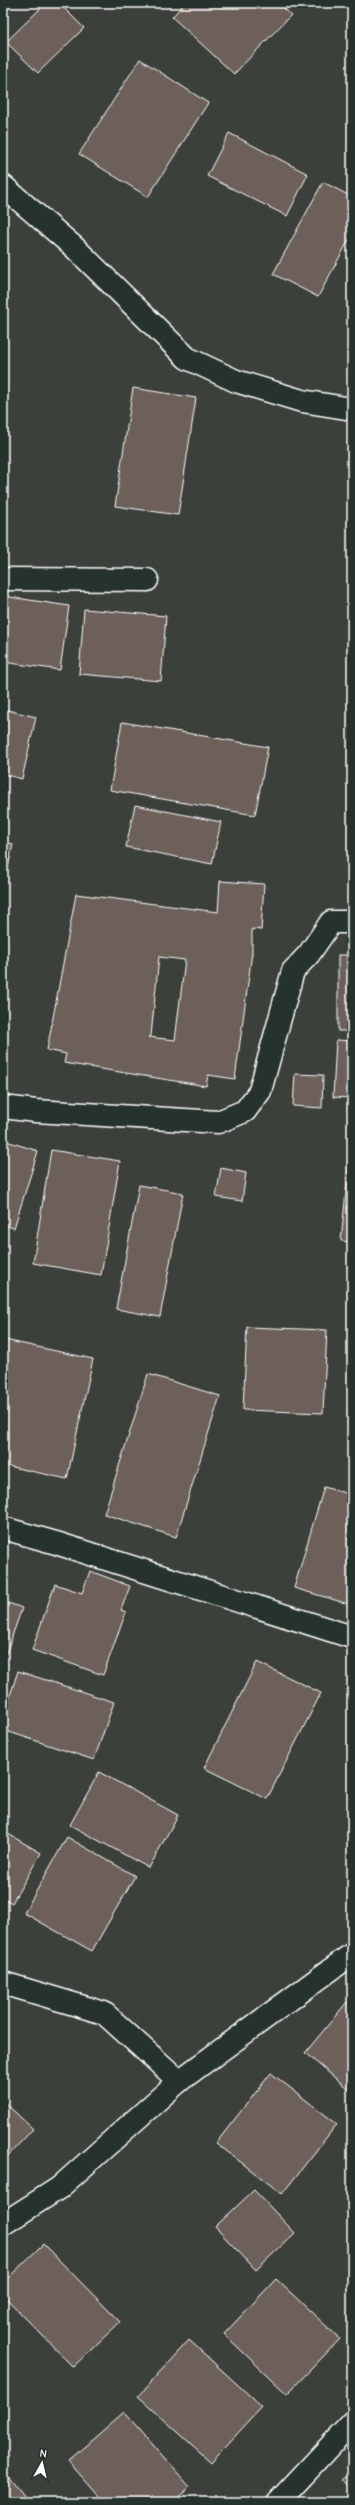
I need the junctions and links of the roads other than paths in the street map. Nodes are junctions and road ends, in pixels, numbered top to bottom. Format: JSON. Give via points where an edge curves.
{"nodes":[{"id":1,"x":3,"y":186,"type":"edge"},
{"id":2,"x":352,"y":409,"type":"edge"},
{"id":3,"x":3,"y":579,"type":"edge"},
{"id":4,"x":147,"y":580,"type":"dead end"},
{"id":5,"x":352,"y":922,"type":"edge"},
{"id":6,"x":3,"y":1107,"type":"edge"},
{"id":7,"x":3,"y":1528,"type":"edge"},
{"id":8,"x":352,"y":1637,"type":"edge"},
{"id":9,"x":352,"y":1954,"type":"edge"},
{"id":10,"x":3,"y":1983,"type":"edge"},
{"id":11,"x":179,"y":2081,"type":"junction"},
{"id":12,"x":3,"y":2224,"type":"edge"},
{"id":13,"x":352,"y":2423,"type":"edge"},
{"id":14,"x":278,"y":2502,"type":"edge"}],
"edges":[{"from":1,"to":2,"type":"street","via":[[75,248],[187,358],[236,381],[302,401]]},
{"from":3,"to":4,"type":"street"},
{"from":5,"to":6,"type":"street","via":[[330,922],[309,954],[293,971],[260,1091],[245,1111],[218,1122]]},
{"from":7,"to":8,"type":"street"},
{"from":9,"to":11,"type":"street"},
{"from":10,"to":11,"type":"street","via":[[104,2013]]},
{"from":11,"to":12,"type":"street","via":[[59,2188]]},
{"from":13,"to":14,"type":"street"}]}
